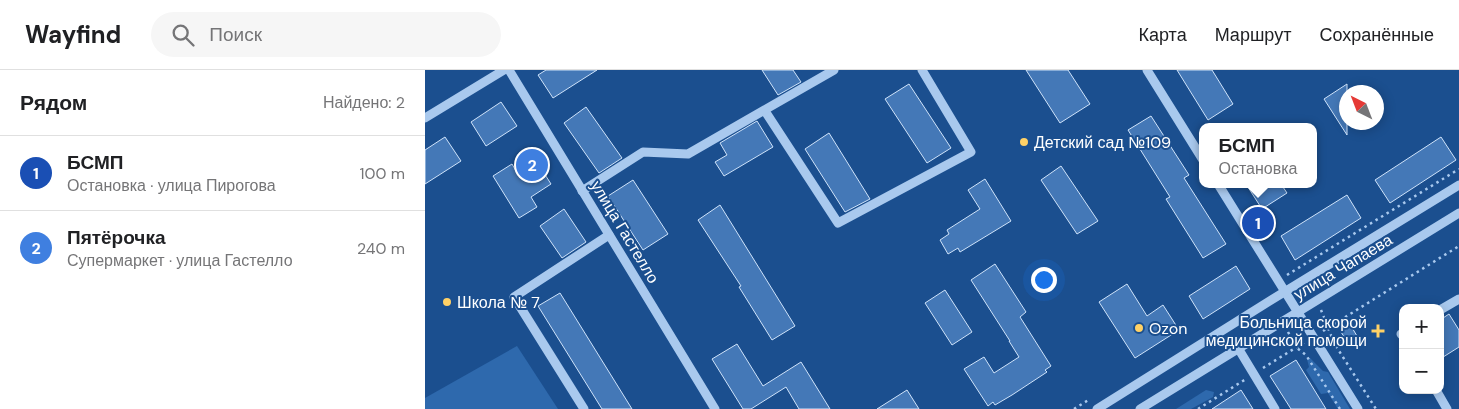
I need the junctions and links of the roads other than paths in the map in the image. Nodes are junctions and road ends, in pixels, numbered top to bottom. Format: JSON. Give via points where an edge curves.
{"nodes":[{"id":1,"x":503,"y":70,"type":"edge"},
{"id":2,"x":509,"y":70,"type":"edge"},
{"id":3,"x":834,"y":70,"type":"edge"},
{"id":4,"x":921,"y":70,"type":"edge"},
{"id":5,"x":1147,"y":70,"type":"edge"},
{"id":6,"x":765,"y":111,"type":"junction"},
{"id":7,"x":425,"y":118,"type":"edge"},
{"id":8,"x":1199,"y":154,"type":"edge"},
{"id":9,"x":1459,"y":185,"type":"edge"},
{"id":10,"x":1220,"y":188,"type":"edge"},
{"id":11,"x":583,"y":191,"type":"junction"},
{"id":12,"x":1459,"y":213,"type":"edge"},
{"id":13,"x":609,"y":235,"type":"junction"},
{"id":14,"x":1285,"y":292,"type":"junction"},
{"id":15,"x":1459,"y":298,"type":"edge"},
{"id":16,"x":1444,"y":307,"type":"edge"},
{"id":17,"x":1298,"y":311,"type":"junction"},
{"id":18,"x":1238,"y":348,"type":"junction"},
{"id":19,"x":1438,"y":394,"type":"edge"},
{"id":20,"x":584,"y":409,"type":"edge"},
{"id":21,"x":715,"y":409,"type":"edge"},
{"id":22,"x":1097,"y":409,"type":"edge"},
{"id":23,"x":1140,"y":409,"type":"edge"},
{"id":24,"x":1275,"y":409,"type":"edge"},
{"id":25,"x":1358,"y":409,"type":"edge"},
{"id":26,"x":1447,"y":409,"type":"edge"}],
"edges":[{"from":1,"to":7,"type":"street"},
{"from":2,"to":11,"type":"street","name":"улица Гастелло"},
{"from":3,"to":6,"type":"street"},
{"from":4,"to":6,"type":"street","via":[[971,152],[838,223]]},
{"from":5,"to":8,"type":"street"},
{"from":6,"to":11,"type":"street","via":[[687,154],[643,152]]},
{"from":9,"to":14,"type":"street"},
{"from":10,"to":14,"type":"street"},
{"from":11,"to":13,"type":"street","name":"улица Гастелло"},
{"from":12,"to":17,"type":"street","name":"улица Чапаева"},
{"from":13,"to":20,"type":"street","via":[[514,297]]},
{"from":13,"to":21,"type":"street","name":"улица Гастелло"},
{"from":14,"to":17,"type":"street"},
{"from":14,"to":22,"type":"street"},
{"from":15,"to":16,"type":"street"},
{"from":17,"to":18,"type":"street","name":"улица Чапаева"},
{"from":17,"to":25,"type":"street"},
{"from":18,"to":23,"type":"street","name":"улица Чапаева"},
{"from":18,"to":24,"type":"street"},
{"from":19,"to":26,"type":"street"}]}
